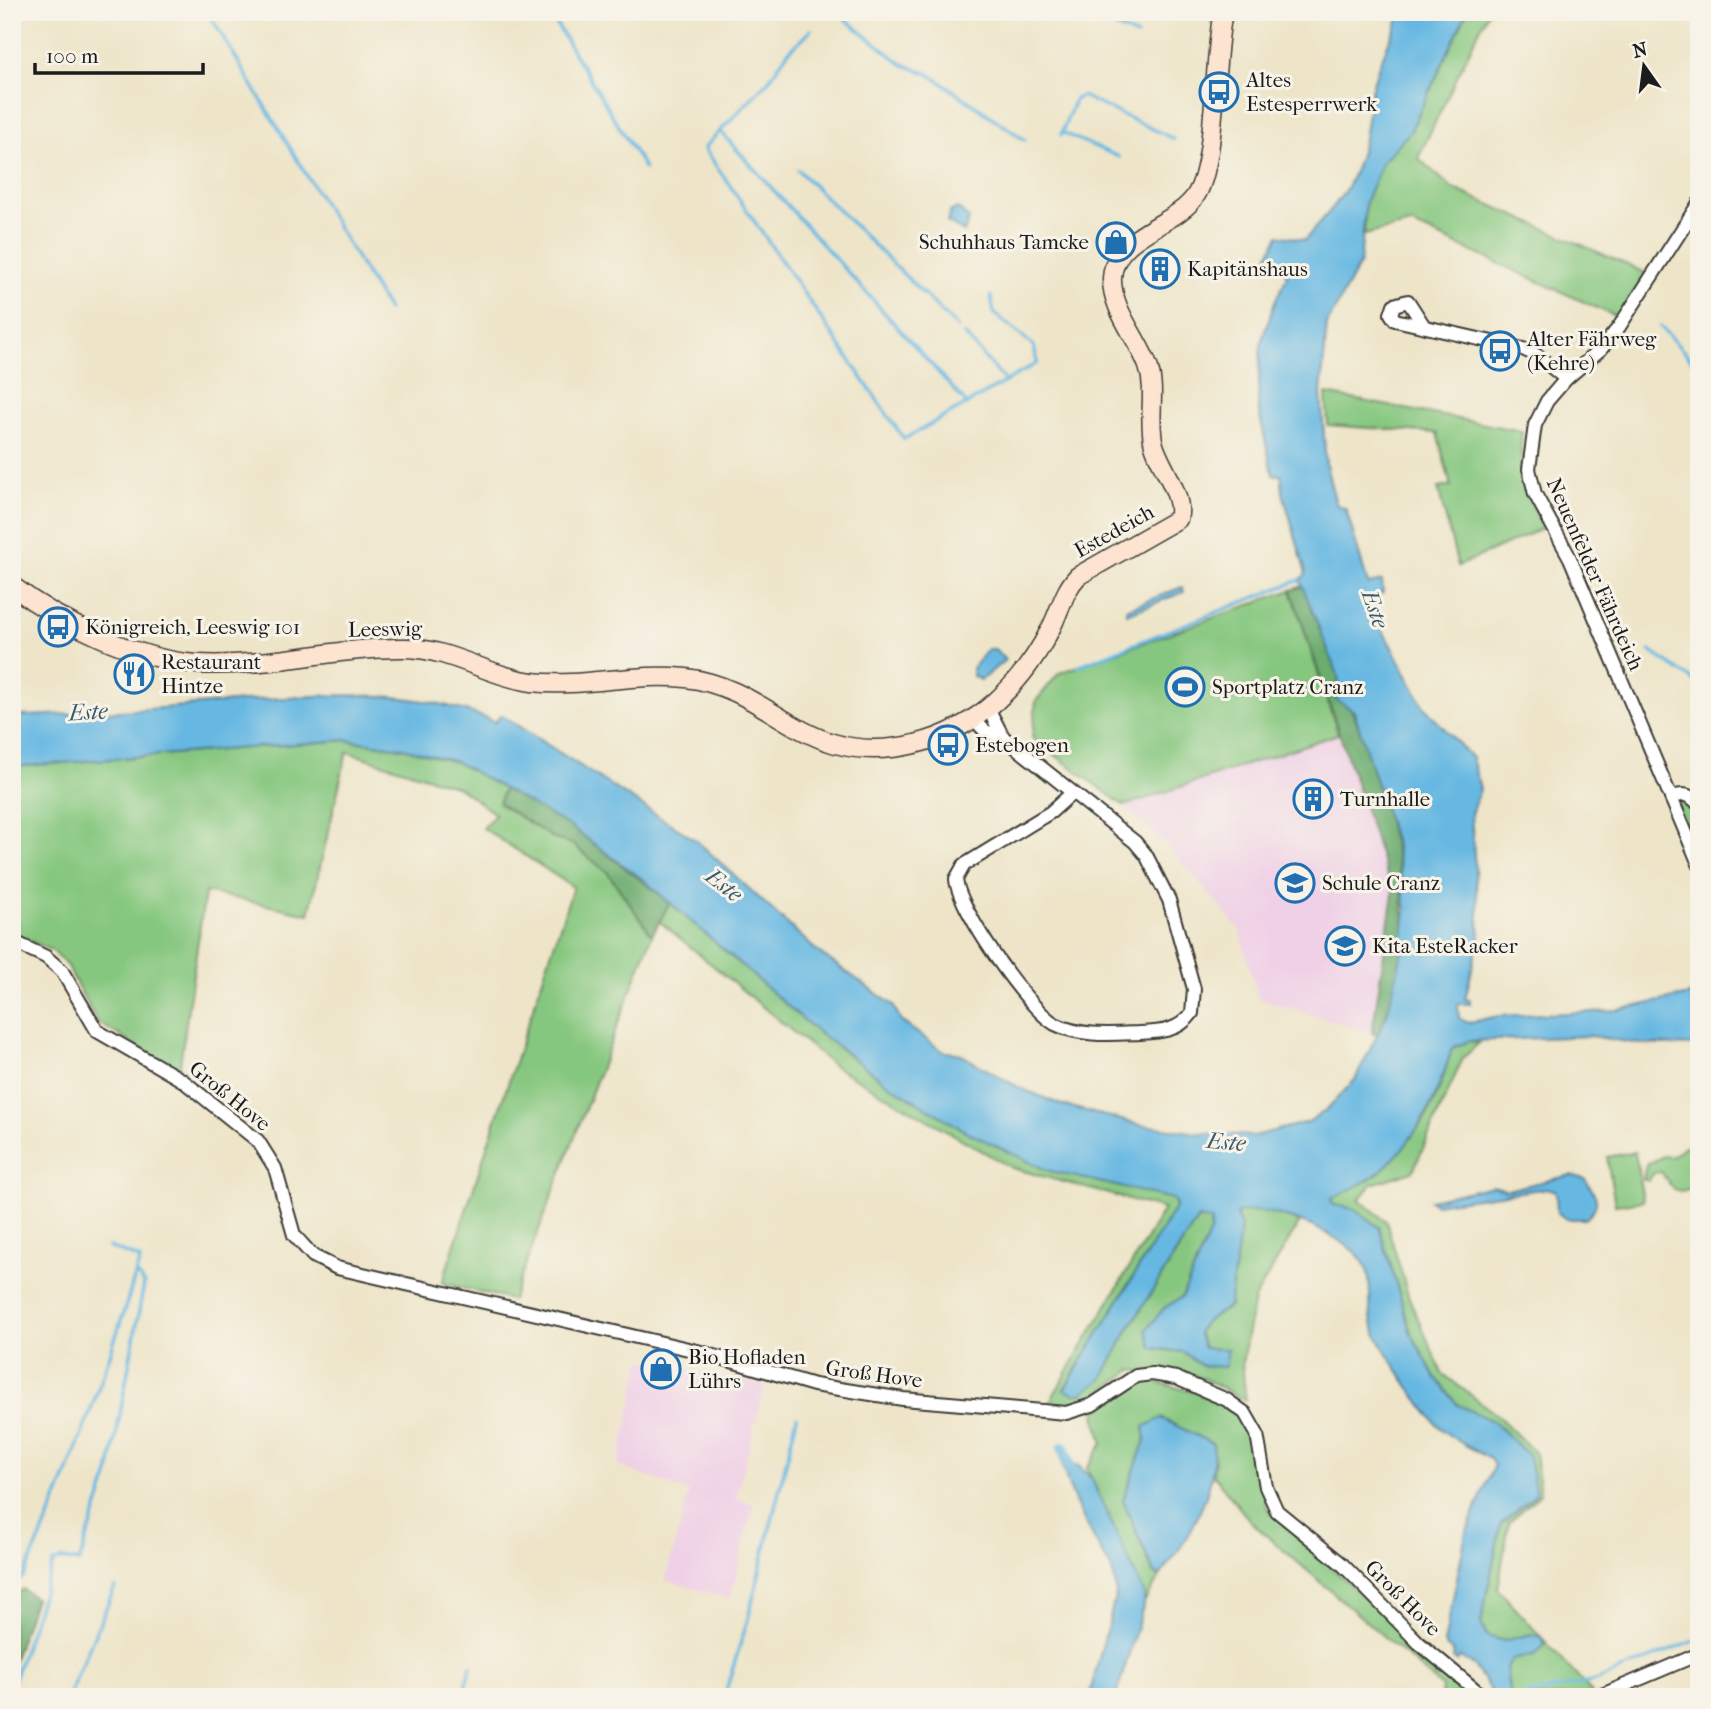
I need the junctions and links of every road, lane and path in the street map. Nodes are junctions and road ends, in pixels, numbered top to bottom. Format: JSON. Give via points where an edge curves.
{"nodes":[{"id":1,"x":1223,"y":12,"type":"edge"},
{"id":2,"x":1699,"y":203,"type":"edge"},
{"id":3,"x":1424,"y":326,"type":"dead end"},
{"id":4,"x":1566,"y":379,"type":"junction"},
{"id":5,"x":12,"y":586,"type":"edge"},
{"id":6,"x":981,"y":713,"type":"junction"},
{"id":7,"x":840,"y":746,"type":"joint"},
{"id":8,"x":1071,"y":794,"type":"junction"},
{"id":9,"x":1671,"y":798,"type":"junction"},
{"id":10,"x":1699,"y":805,"type":"edge"},
{"id":11,"x":1699,"y":864,"type":"edge"},
{"id":12,"x":12,"y":940,"type":"edge"},
{"id":13,"x":1699,"y":1654,"type":"edge"},
{"id":14,"x":1484,"y":1697,"type":"edge"},
{"id":15,"x":1597,"y":1697,"type":"edge"}],
"edges":[{"from":1,"to":6,"type":"street","name":"Estedeich","via":[[1210,137],[1199,190],[1185,208],[1126,248],[1112,276],[1115,298],[1149,369],[1154,444],[1180,513],[1171,526],[1084,571],[1072,582],[1029,665]]},
{"from":2,"to":4,"type":"street","name":"Neuenfelder Fährdeich","via":[[1619,327]]},
{"from":3,"to":4,"type":"street","via":[[1523,349]]},
{"from":4,"to":9,"type":"street","name":"Neuenfelder Fährdeich","via":[[1535,425],[1529,469],[1535,494],[1570,558]]},
{"from":5,"to":7,"type":"street","name":"Leeswig","via":[[62,620],[148,653],[196,664],[407,648],[454,655],[507,676],[542,683],[688,678],[729,691],[812,737]]},
{"from":6,"to":7,"type":"street","name":"Estedeich","via":[[937,738],[906,746]]},
{"from":6,"to":8,"type":"street"},
{"from":8,"to":8,"type":"street","via":[[1135,842],[1165,888],[1194,989],[1192,1013],[1178,1026],[1160,1032],[1108,1034],[1084,1033],[1054,1023],[1026,999],[962,903],[956,879],[964,864],[1051,812]]},
{"from":9,"to":10,"type":"street","via":[[1681,794]]},
{"from":9,"to":11,"type":"street","name":"Neuenfelder Fährdeich"},
{"from":12,"to":14,"type":"street","name":"Groß Hove","via":[[62,971],[97,1031],[182,1080],[258,1141],[275,1168],[294,1235],[313,1255],[337,1268],[697,1351],[840,1390],[1066,1413],[1092,1405],[1130,1378],[1152,1374],[1176,1378],[1227,1400],[1245,1413],[1254,1427],[1266,1487],[1277,1511],[1342,1564],[1419,1643]]},
{"from":13,"to":15,"type":"street"}]}
